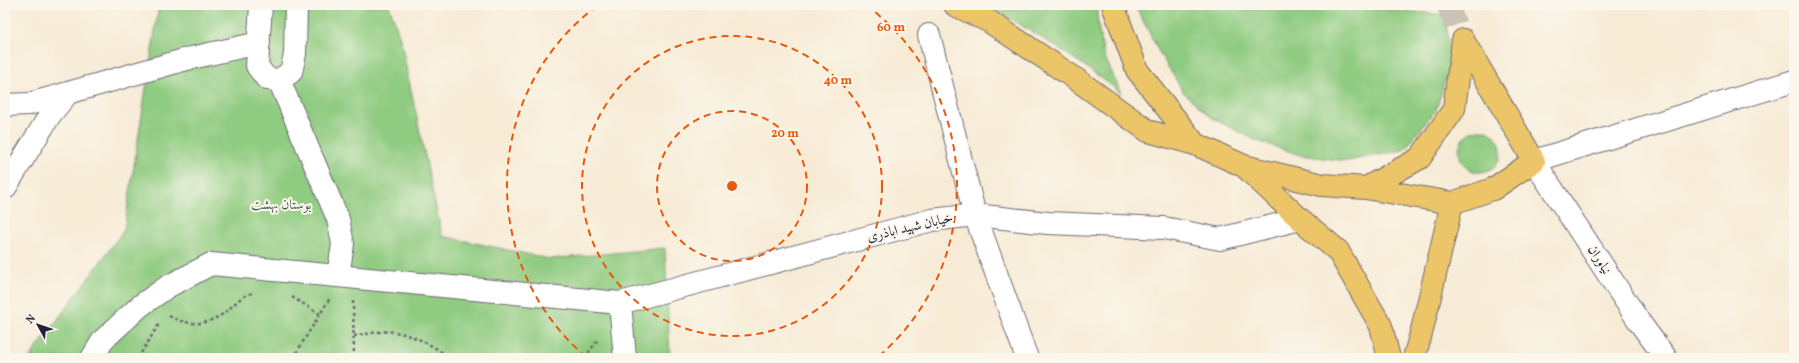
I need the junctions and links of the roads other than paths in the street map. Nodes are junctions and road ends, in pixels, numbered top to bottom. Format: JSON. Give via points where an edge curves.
{"nodes":[{"id":1,"x":261,"y":5,"type":"edge"},
{"id":2,"x":296,"y":5,"type":"edge"},
{"id":3,"x":955,"y":5,"type":"edge"},
{"id":4,"x":1113,"y":5,"type":"edge"},
{"id":5,"x":929,"y":35,"type":"dead end"},
{"id":6,"x":258,"y":43,"type":"junction"},
{"id":7,"x":279,"y":80,"type":"junction"},
{"id":8,"x":1794,"y":81,"type":"edge"},
{"id":9,"x":67,"y":94,"type":"junction"},
{"id":10,"x":5,"y":105,"type":"edge"},
{"id":11,"x":1194,"y":144,"type":"junction"},
{"id":12,"x":1534,"y":161,"type":"junction"},
{"id":13,"x":1244,"y":166,"type":"junction"},
{"id":14,"x":5,"y":188,"type":"edge"},
{"id":15,"x":1366,"y":188,"type":"junction"},
{"id":16,"x":1452,"y":203,"type":"junction"},
{"id":17,"x":975,"y":215,"type":"junction"},
{"id":18,"x":1300,"y":219,"type":"junction"},
{"id":19,"x":336,"y":285,"type":"junction"},
{"id":20,"x":620,"y":303,"type":"junction"},
{"id":21,"x":92,"y":358,"type":"edge"},
{"id":22,"x":625,"y":358,"type":"edge"},
{"id":23,"x":1026,"y":358,"type":"edge"},
{"id":24,"x":1389,"y":358,"type":"edge"},
{"id":25,"x":1414,"y":358,"type":"edge"},
{"id":26,"x":1666,"y":358,"type":"edge"}],
"edges":[{"from":1,"to":6,"type":"street"},
{"from":2,"to":7,"type":"street","via":[[295,54],[291,72]]},
{"from":3,"to":11,"type":"main road","via":[[990,22],[1148,131]]},
{"from":4,"to":11,"type":"main road","via":[[1137,70]]},
{"from":5,"to":17,"type":"street"},
{"from":6,"to":7,"type":"street","via":[[257,66],[268,79]]},
{"from":6,"to":9,"type":"street"},
{"from":7,"to":19,"type":"street","via":[[338,219],[343,244]]},
{"from":8,"to":12,"type":"street"},
{"from":9,"to":10,"type":"street","via":[[29,104]]},
{"from":9,"to":14,"type":"street","via":[[50,115]]},
{"from":11,"to":13,"type":"main road"},
{"from":12,"to":15,"type":"main road","via":[[1463,40],[1454,109],[1420,158]]},
{"from":12,"to":16,"type":"main road","via":[[1494,189]]},
{"from":12,"to":26,"type":"street","name":"نیاوران","via":[[1640,323]]},
{"from":13,"to":15,"type":"main road","via":[[1322,185]]},
{"from":13,"to":18,"type":"main road"},
{"from":15,"to":16,"type":"main road"},
{"from":16,"to":25,"type":"main road"},
{"from":17,"to":18,"type":"street","name":"خیابان شهید اباذری","via":[[1048,223],[1164,228],[1220,239]]},
{"from":17,"to":20,"type":"street","name":"خیابان شهید اباذری","via":[[932,220]]},
{"from":17,"to":23,"type":"street"},
{"from":18,"to":24,"type":"main road","via":[[1338,251],[1381,326]]},
{"from":19,"to":20,"type":"street"},
{"from":19,"to":21,"type":"street","via":[[211,264],[166,287],[140,306],[104,340]]},
{"from":20,"to":22,"type":"street"}]}
